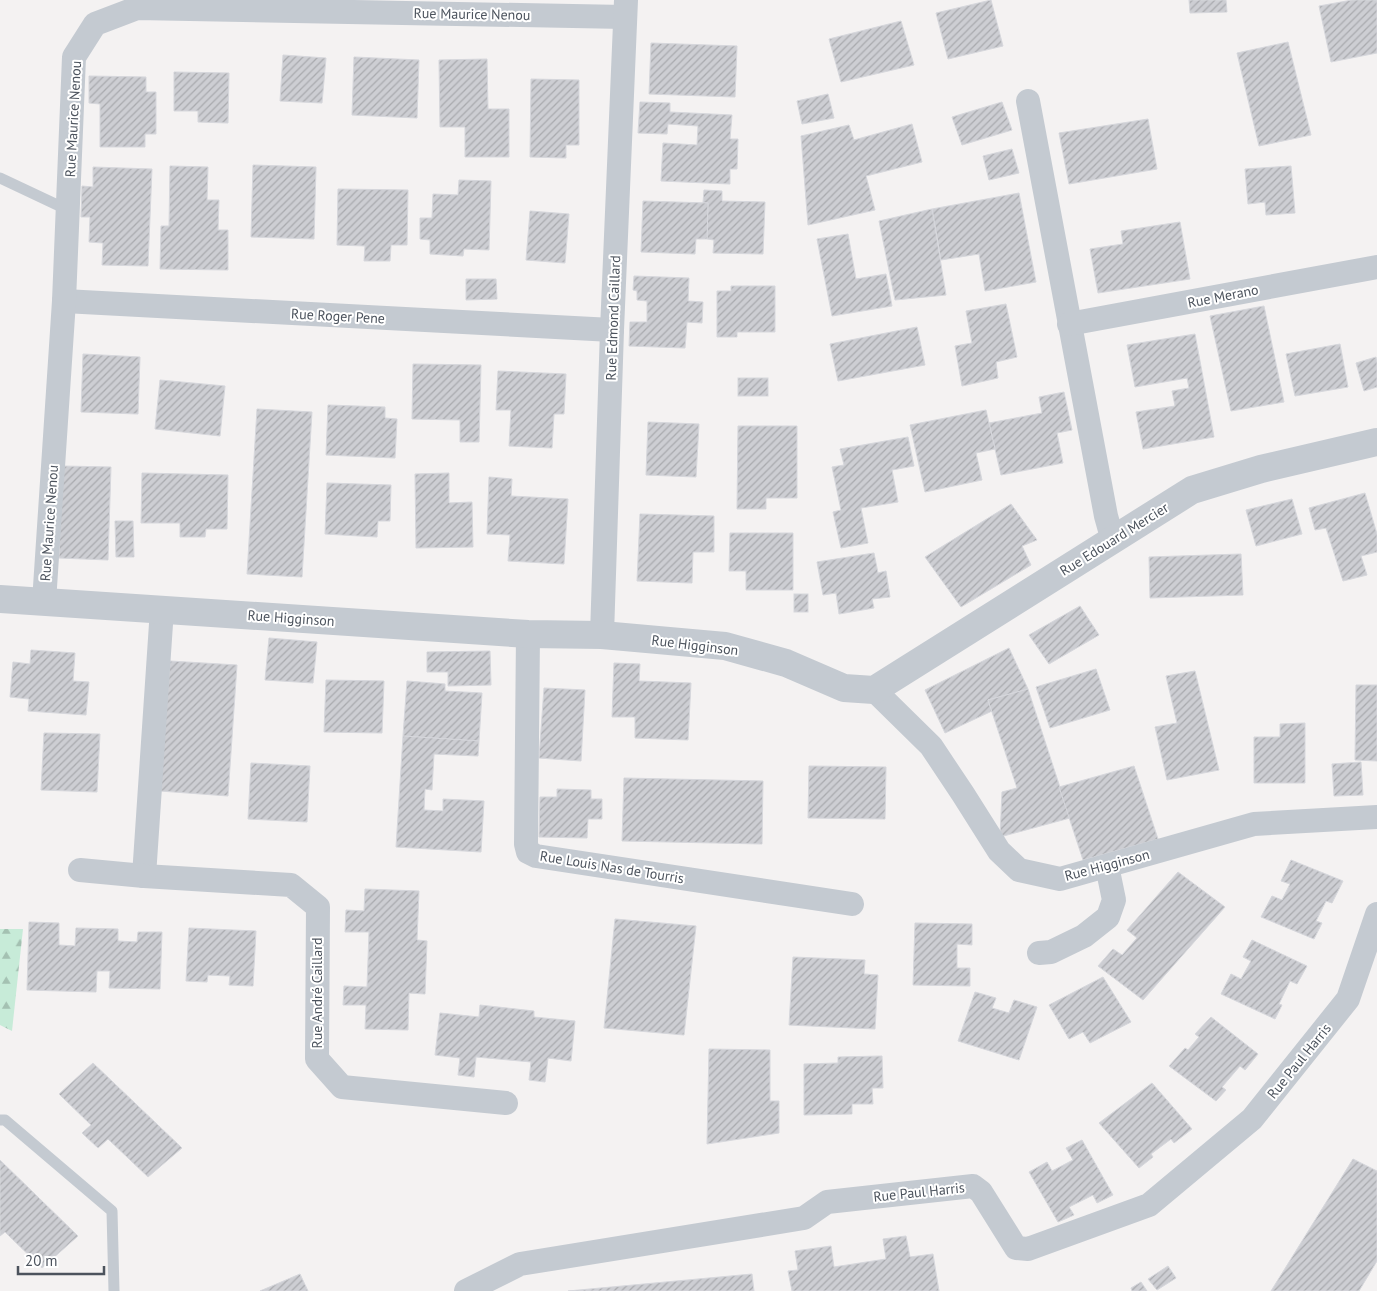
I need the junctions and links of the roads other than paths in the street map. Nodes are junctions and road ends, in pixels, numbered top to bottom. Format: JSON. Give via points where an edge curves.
{"nodes":[{"id":1,"x":626,"y":8,"type":"edge"},
{"id":2,"x":1028,"y":101,"type":"dead end"},
{"id":3,"x":0,"y":178,"type":"edge"},
{"id":4,"x":68,"y":210,"type":"junction"},
{"id":5,"x":1377,"y":267,"type":"edge"},
{"id":6,"x":64,"y":301,"type":"junction"},
{"id":7,"x":1069,"y":324,"type":"junction"},
{"id":8,"x":612,"y":330,"type":"junction"},
{"id":9,"x":1377,"y":442,"type":"edge"},
{"id":10,"x":1113,"y":541,"type":"junction"},
{"id":11,"x":0,"y":599,"type":"edge"},
{"id":12,"x":44,"y":602,"type":"junction"},
{"id":13,"x":162,"y":609,"type":"junction"},
{"id":14,"x":528,"y":634,"type":"junction"},
{"id":15,"x":602,"y":636,"type":"junction"},
{"id":16,"x":874,"y":690,"type":"junction"},
{"id":17,"x":1377,"y":817,"type":"edge"},
{"id":18,"x":1107,"y":866,"type":"junction"},
{"id":19,"x":80,"y":870,"type":"dead end"},
{"id":20,"x":144,"y":876,"type":"junction"},
{"id":21,"x":852,"y":904,"type":"dead end"},
{"id":22,"x":1377,"y":914,"type":"edge"},
{"id":23,"x":1039,"y":953,"type":"dead end"},
{"id":24,"x":506,"y":1103,"type":"dead end"},
{"id":25,"x":0,"y":1120,"type":"edge"},
{"id":26,"x":114,"y":1291,"type":"edge"},
{"id":27,"x":466,"y":1291,"type":"edge"}],
"edges":[{"from":1,"to":4,"type":"street","name":"Rue Maurice Nenou","via":[[136,8],[95,24],[74,58]]},
{"from":1,"to":8,"type":"street","name":"Rue Edmond Caillard"},
{"from":2,"to":7,"type":"street"},
{"from":3,"to":4,"type":"lane"},
{"from":4,"to":6,"type":"street","name":"Rue Maurice Nenou"},
{"from":5,"to":7,"type":"street","name":"Rue Merano"},
{"from":6,"to":8,"type":"street","name":"Rue Roger Pene"},
{"from":6,"to":12,"type":"street","name":"Rue Maurice Nenou"},
{"from":7,"to":10,"type":"street"},
{"from":8,"to":15,"type":"street","name":"Rue Edmond Caillard"},
{"from":9,"to":10,"type":"street","name":"Rue Edouard Mercier","via":[[1261,469],[1192,490]]},
{"from":10,"to":16,"type":"street","name":"Rue Edouard Mercier"},
{"from":11,"to":12,"type":"street","name":"Rue Higginson"},
{"from":12,"to":13,"type":"street","name":"Rue Higginson"},
{"from":13,"to":14,"type":"street","name":"Rue Higginson"},
{"from":13,"to":20,"type":"street"},
{"from":14,"to":15,"type":"street","name":"Rue Higginson"},
{"from":14,"to":21,"type":"street","name":"Rue Louis Nas de Tourris","via":[[528,852],[536,856]]},
{"from":15,"to":16,"type":"street","name":"Rue Higginson","via":[[725,646],[786,663],[844,688]]},
{"from":16,"to":18,"type":"street","name":"Rue Higginson","via":[[931,746],[999,851],[1018,870],[1060,879]]},
{"from":17,"to":18,"type":"street","name":"Rue Higginson","via":[[1254,824]]},
{"from":18,"to":23,"type":"street","via":[[1114,900],[1108,917],[1084,936],[1051,952]]},
{"from":19,"to":20,"type":"street","name":"Rue André Caillard"},
{"from":20,"to":24,"type":"street","name":"Rue André Caillard","via":[[291,885],[318,907],[317,1059],[342,1087]]},
{"from":22,"to":27,"type":"street","name":"Rue Paul Harris","via":[[1348,999],[1252,1120],[1149,1205],[1028,1249],[1016,1248],[981,1192],[973,1186],[826,1202],[804,1218],[520,1264]]},
{"from":25,"to":26,"type":"lane","via":[[5,1120],[112,1211]]}]}
